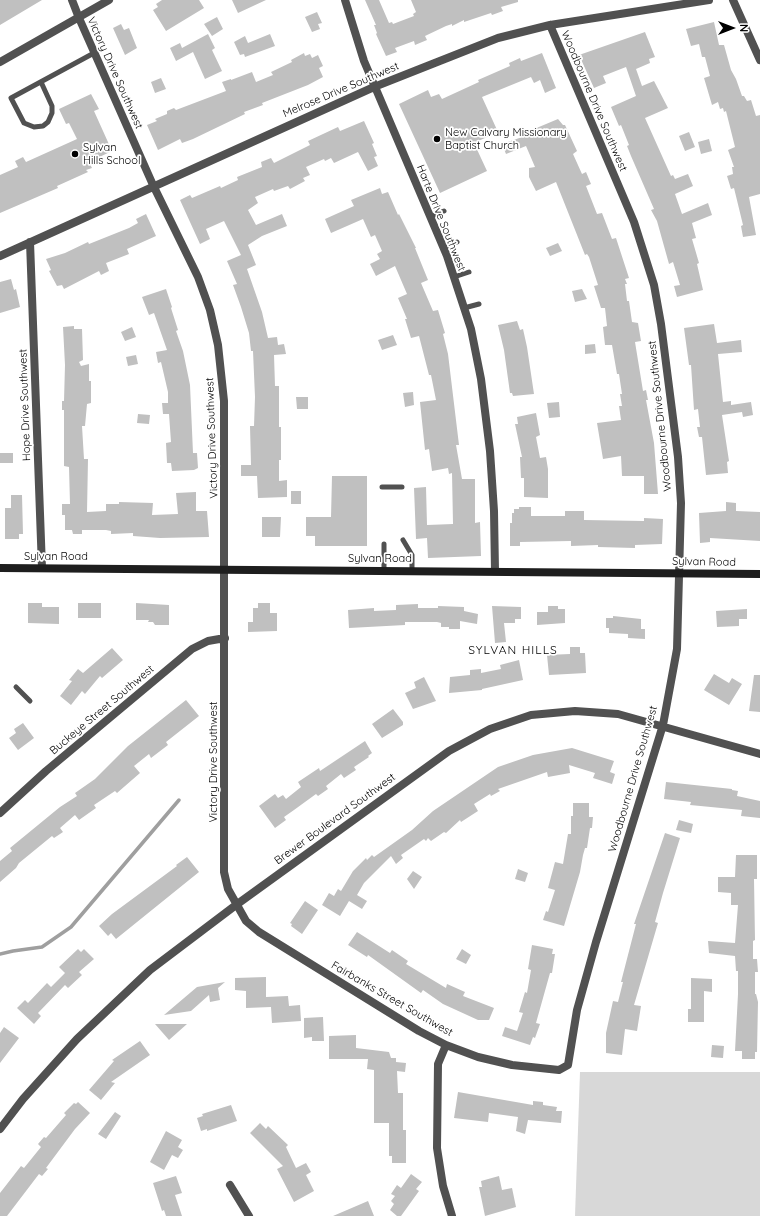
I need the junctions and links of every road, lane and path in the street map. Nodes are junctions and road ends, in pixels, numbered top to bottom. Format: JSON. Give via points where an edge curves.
{"nodes":[{"id":1,"x":72,"y":0,"type":"edge"},
{"id":2,"x":109,"y":0,"type":"edge"},
{"id":3,"x":345,"y":0,"type":"edge"},
{"id":4,"x":709,"y":0,"type":"edge"},
{"id":5,"x":733,"y":0,"type":"edge"},
{"id":6,"x":79,"y":18,"type":"junction"},
{"id":7,"x":550,"y":25,"type":"junction"},
{"id":8,"x":94,"y":53,"type":"junction"},
{"id":9,"x":760,"y":60,"type":"edge"},
{"id":10,"x":0,"y":62,"type":"edge"},
{"id":11,"x":41,"y":82,"type":"junction"},
{"id":12,"x":374,"y":87,"type":"junction"},
{"id":13,"x":153,"y":185,"type":"junction"},
{"id":14,"x":444,"y":211,"type":"dead end"},
{"id":15,"x":430,"y":217,"type":"junction"},
{"id":16,"x":30,"y":242,"type":"junction"},
{"id":17,"x":457,"y":242,"type":"dead end"},
{"id":18,"x":443,"y":248,"type":"junction"},
{"id":19,"x":0,"y":256,"type":"edge"},
{"id":20,"x":469,"y":272,"type":"dead end"},
{"id":21,"x":454,"y":278,"type":"junction"},
{"id":22,"x":479,"y":304,"type":"dead end"},
{"id":23,"x":464,"y":308,"type":"junction"},
{"id":24,"x":382,"y":487,"type":"dead end"},
{"id":25,"x":402,"y":487,"type":"dead end"},
{"id":26,"x":403,"y":540,"type":"dead end"},
{"id":27,"x":384,"y":544,"type":"dead end"},
{"id":28,"x":0,"y":568,"type":"edge"},
{"id":29,"x":42,"y":568,"type":"junction"},
{"id":30,"x":225,"y":569,"type":"junction"},
{"id":31,"x":384,"y":570,"type":"junction"},
{"id":32,"x":412,"y":570,"type":"junction"},
{"id":33,"x":495,"y":571,"type":"junction"},
{"id":34,"x":680,"y":573,"type":"junction"},
{"id":35,"x":760,"y":574,"type":"edge"},
{"id":36,"x":225,"y":638,"type":"junction"},
{"id":37,"x":16,"y":687,"type":"dead end"},
{"id":38,"x":30,"y":701,"type":"dead end"},
{"id":39,"x":663,"y":725,"type":"junction"},
{"id":40,"x":760,"y":754,"type":"edge"},
{"id":41,"x":0,"y":813,"type":"edge"},
{"id":42,"x":236,"y":905,"type":"junction"},
{"id":43,"x":446,"y":1045,"type":"junction"},
{"id":44,"x":559,"y":1070,"type":"joint"},
{"id":45,"x":0,"y":1129,"type":"edge"},
{"id":46,"x":230,"y":1185,"type":"dead end"},
{"id":47,"x":249,"y":1216,"type":"edge"},
{"id":48,"x":452,"y":1216,"type":"edge"}],
"edges":[{"from":1,"to":6,"type":"street","name":"Victory Drive Southwest"},
{"from":2,"to":6,"type":"street"},
{"from":3,"to":12,"type":"street","name":"Harte Drive Southwest"},
{"from":4,"to":7,"type":"street","name":"Melrose Drive Southwest"},
{"from":5,"to":9,"type":"street"},
{"from":6,"to":8,"type":"street","name":"Victory Drive Southwest"},
{"from":6,"to":10,"type":"street"},
{"from":7,"to":12,"type":"street","name":"Melrose Drive Southwest","via":[[498,38]]},
{"from":7,"to":34,"type":"street","name":"Woodbourne Drive Southwest","via":[[634,222],[654,286],[678,457],[681,503]]},
{"from":8,"to":11,"type":"lane"},
{"from":8,"to":13,"type":"street","name":"Victory Drive Southwest"},
{"from":11,"to":11,"type":"lane","via":[[11,98],[24,123],[34,127],[43,126],[52,113],[52,106]]},
{"from":12,"to":13,"type":"street","name":"Melrose Drive Southwest"},
{"from":12,"to":15,"type":"street","name":"Harte Drive Southwest"},
{"from":13,"to":16,"type":"street","name":"Melrose Drive Southwest"},
{"from":13,"to":30,"type":"street","name":"Victory Drive Southwest","via":[[198,277],[210,310],[218,345],[224,401]]},
{"from":14,"to":15,"type":"lane"},
{"from":15,"to":18,"type":"street","name":"Harte Drive Southwest"},
{"from":16,"to":19,"type":"street","name":"Melrose Drive Southwest"},
{"from":16,"to":29,"type":"street","name":"Hope Drive Southwest"},
{"from":17,"to":18,"type":"lane"},
{"from":18,"to":21,"type":"street","name":"Harte Drive Southwest"},
{"from":20,"to":21,"type":"lane"},
{"from":21,"to":23,"type":"street","name":"Harte Drive Southwest"},
{"from":22,"to":23,"type":"lane"},
{"from":23,"to":33,"type":"street","name":"Harte Drive Southwest","via":[[481,379],[490,451]]},
{"from":24,"to":25,"type":"lane"},
{"from":26,"to":32,"type":"lane","via":[[412,555]]},
{"from":27,"to":31,"type":"lane"},
{"from":28,"to":29,"type":"main road","name":"Sylvan Road"},
{"from":29,"to":30,"type":"main road","name":"Sylvan Road"},
{"from":30,"to":31,"type":"main road","name":"Sylvan Road"},
{"from":30,"to":36,"type":"street","name":"Victory Drive Southwest"},
{"from":31,"to":32,"type":"main road","name":"Sylvan Road"},
{"from":32,"to":33,"type":"main road","name":"Sylvan Road"},
{"from":33,"to":34,"type":"main road","name":"Sylvan Road"},
{"from":34,"to":35,"type":"main road","name":"Sylvan Road"},
{"from":34,"to":39,"type":"street","name":"Woodbourne Drive Southwest","via":[[678,649]]},
{"from":36,"to":41,"type":"street","name":"Buckeye Street Southwest","via":[[208,641],[192,649],[46,771]]},
{"from":36,"to":42,"type":"street","name":"Victory Drive Southwest","via":[[224,872]]},
{"from":37,"to":38,"type":"lane"},
{"from":39,"to":40,"type":"street","name":"Brewer Boulevard Southwest"},
{"from":39,"to":42,"type":"street","name":"Brewer Boulevard Southwest","via":[[618,714],[575,710],[531,715],[490,728],[449,751]]},
{"from":39,"to":44,"type":"street","name":"Woodbourne Drive Southwest","via":[[577,1010],[568,1065]]},
{"from":42,"to":43,"type":"street","name":"Fairbanks Street Southwest","via":[[246,921],[259,932]]},
{"from":42,"to":45,"type":"street","name":"Brewer Boulevard Southwest","via":[[150,970],[77,1039],[23,1099]]},
{"from":43,"to":44,"type":"street","name":"Fairbanks Street Southwest","via":[[478,1057],[512,1065]]},
{"from":43,"to":48,"type":"street","via":[[438,1064],[437,1148],[442,1186]]},
{"from":46,"to":47,"type":"street"}]}
